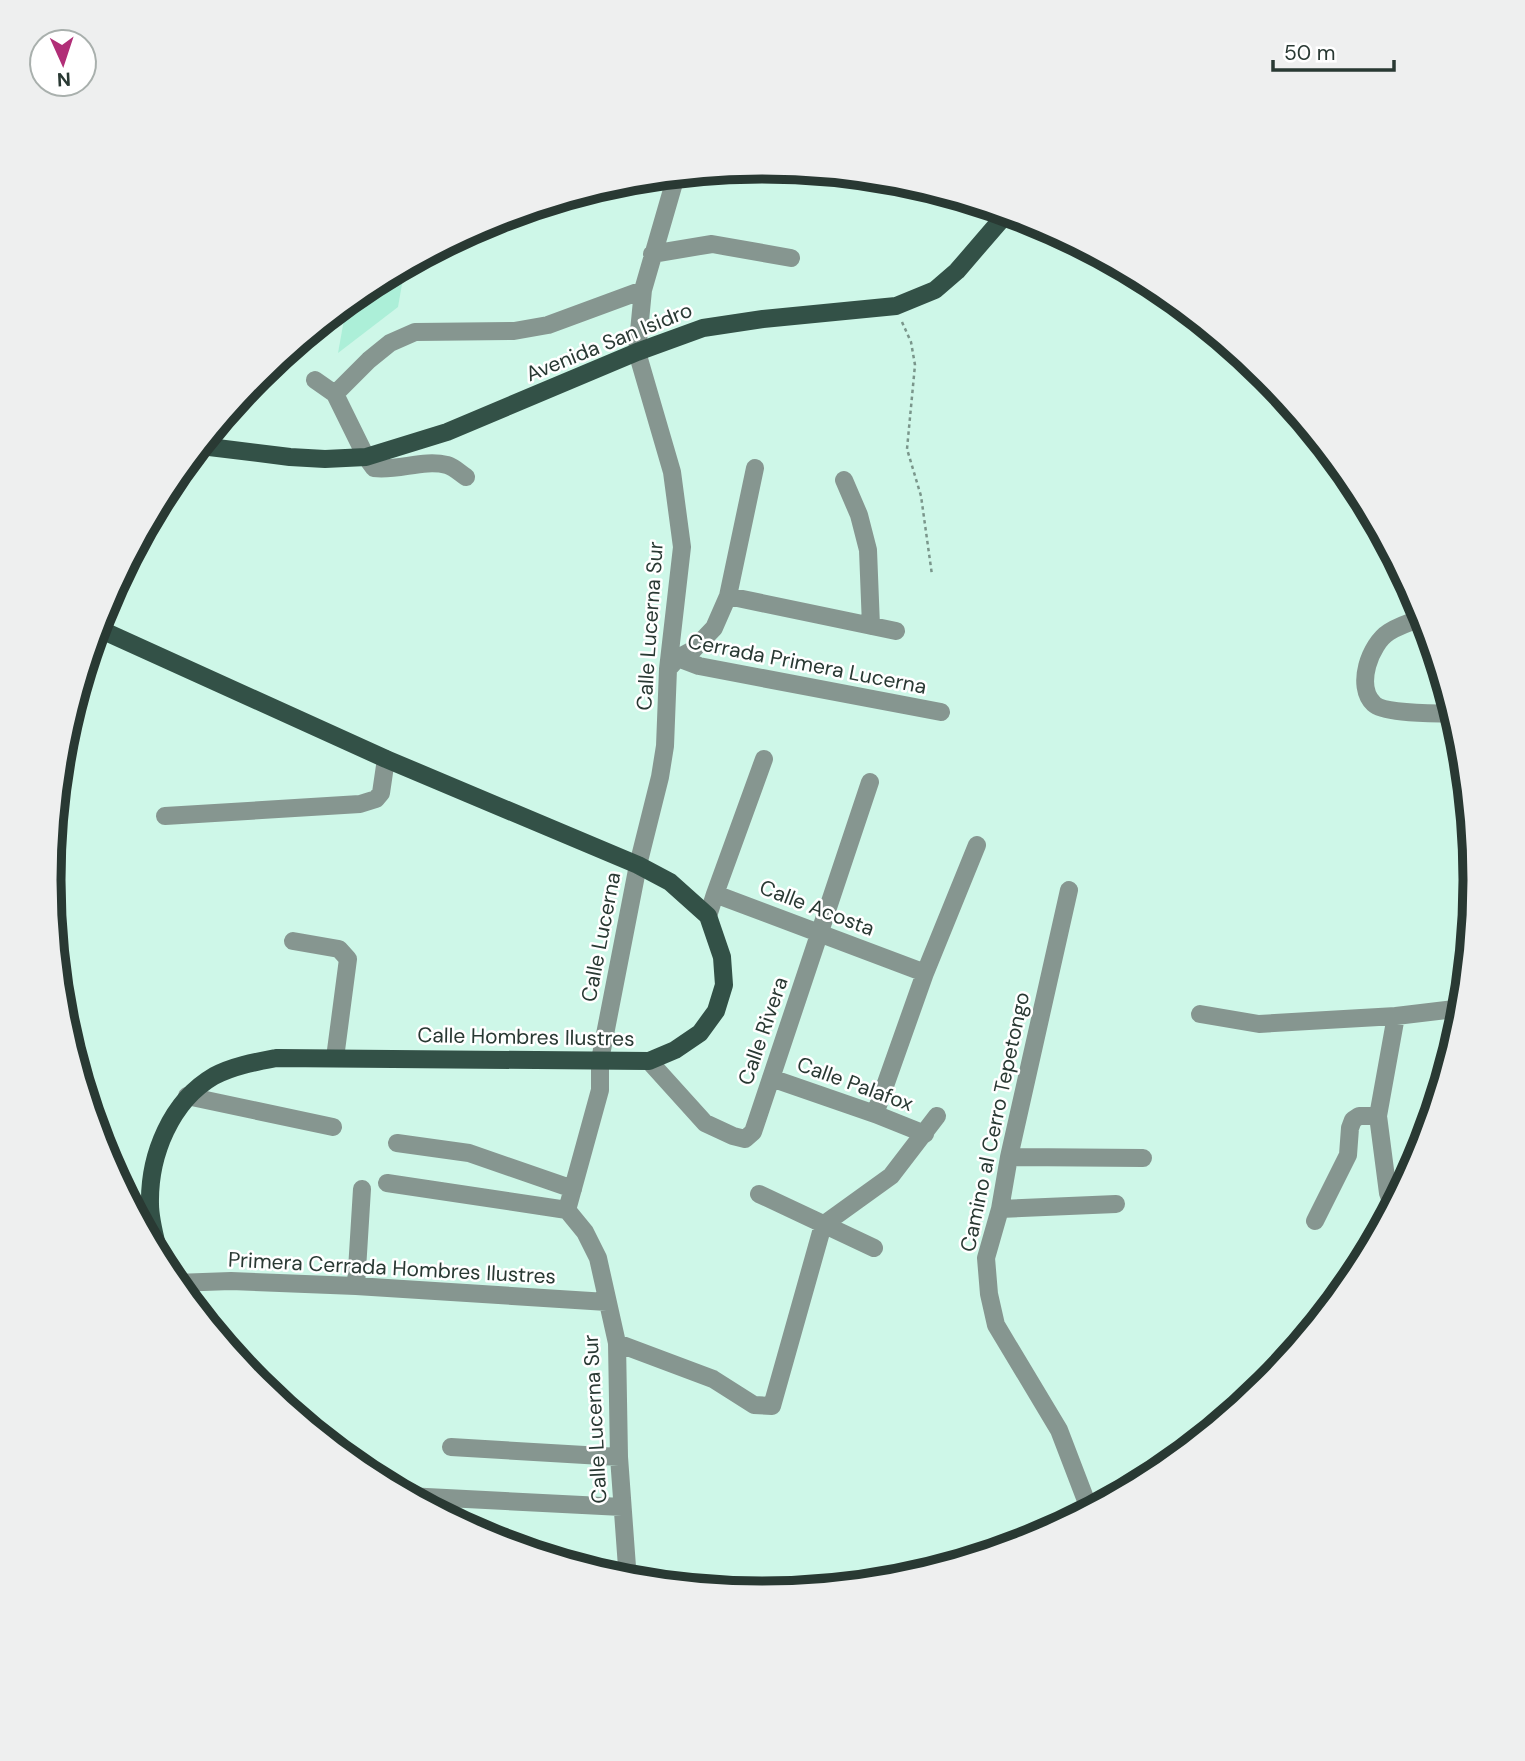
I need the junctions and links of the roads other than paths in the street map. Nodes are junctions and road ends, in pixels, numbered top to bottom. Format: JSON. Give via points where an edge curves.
{"nodes":[{"id":1,"x":673,"y":185,"type":"edge"},
{"id":2,"x":1000,"y":221,"type":"edge"},
{"id":3,"x":652,"y":254,"type":"junction"},
{"id":4,"x":791,"y":258,"type":"dead end"},
{"id":5,"x":643,"y":289,"type":"junction"},
{"id":6,"x":637,"y":352,"type":"junction"},
{"id":7,"x":315,"y":380,"type":"dead end"},
{"id":8,"x":334,"y":394,"type":"junction"},
{"id":9,"x":211,"y":447,"type":"edge"},
{"id":10,"x":366,"y":457,"type":"junction"},
{"id":11,"x":755,"y":468,"type":"dead end"},
{"id":12,"x":466,"y":477,"type":"dead end"},
{"id":13,"x":844,"y":480,"type":"dead end"},
{"id":14,"x":728,"y":596,"type":"junction"},
{"id":15,"x":1414,"y":621,"type":"edge"},
{"id":16,"x":871,"y":626,"type":"junction"},
{"id":17,"x":896,"y":631,"type":"dead end"},
{"id":18,"x":107,"y":632,"type":"edge"},
{"id":19,"x":673,"y":664,"type":"junction"},
{"id":20,"x":942,"y":712,"type":"dead end"},
{"id":21,"x":1443,"y":713,"type":"edge"},
{"id":22,"x":386,"y":759,"type":"junction"},
{"id":23,"x":764,"y":760,"type":"dead end"},
{"id":24,"x":870,"y":782,"type":"dead end"},
{"id":25,"x":165,"y":816,"type":"dead end"},
{"id":26,"x":977,"y":845,"type":"dead end"},
{"id":27,"x":638,"y":865,"type":"junction"},
{"id":28,"x":1069,"y":890,"type":"dead end"},
{"id":29,"x":715,"y":894,"type":"junction"},
{"id":30,"x":708,"y":916,"type":"junction"},
{"id":31,"x":820,"y":934,"type":"junction"},
{"id":32,"x":293,"y":942,"type":"dead end"},
{"id":33,"x":925,"y":973,"type":"junction"},
{"id":34,"x":1451,"y":1009,"type":"edge"},
{"id":35,"x":1200,"y":1014,"type":"dead end"},
{"id":36,"x":1396,"y":1016,"type":"junction"},
{"id":37,"x":335,"y":1058,"type":"junction"},
{"id":38,"x":600,"y":1060,"type":"junction"},
{"id":39,"x":649,"y":1061,"type":"junction"},
{"id":40,"x":771,"y":1078,"type":"junction"},
{"id":41,"x":187,"y":1096,"type":"junction"},
{"id":42,"x":875,"y":1114,"type":"junction"},
{"id":43,"x":937,"y":1116,"type":"dead end"},
{"id":44,"x":1378,"y":1116,"type":"junction"},
{"id":45,"x":333,"y":1127,"type":"dead end"},
{"id":46,"x":925,"y":1134,"type":"junction"},
{"id":47,"x":397,"y":1143,"type":"dead end"},
{"id":48,"x":1009,"y":1157,"type":"junction"},
{"id":49,"x":1143,"y":1158,"type":"dead end"},
{"id":50,"x":387,"y":1183,"type":"dead end"},
{"id":51,"x":362,"y":1189,"type":"dead end"},
{"id":52,"x":573,"y":1189,"type":"junction"},
{"id":53,"x":759,"y":1194,"type":"dead end"},
{"id":54,"x":1389,"y":1195,"type":"edge"},
{"id":55,"x":1116,"y":1204,"type":"dead end"},
{"id":56,"x":1000,"y":1209,"type":"junction"},
{"id":57,"x":567,"y":1210,"type":"junction"},
{"id":58,"x":1315,"y":1221,"type":"dead end"},
{"id":59,"x":823,"y":1225,"type":"junction"},
{"id":60,"x":155,"y":1231,"type":"edge"},
{"id":61,"x":874,"y":1248,"type":"dead end"},
{"id":62,"x":188,"y":1283,"type":"edge"},
{"id":63,"x":356,"y":1286,"type":"junction"},
{"id":64,"x":607,"y":1302,"type":"junction"},
{"id":65,"x":617,"y":1343,"type":"junction"},
{"id":66,"x":451,"y":1447,"type":"dead end"},
{"id":67,"x":619,"y":1457,"type":"junction"},
{"id":68,"x":429,"y":1497,"type":"edge"},
{"id":69,"x":1087,"y":1502,"type":"edge"},
{"id":70,"x":622,"y":1507,"type":"junction"},
{"id":71,"x":626,"y":1568,"type":"edge"}],
"edges":[{"from":1,"to":3,"type":"street"},
{"from":2,"to":6,"type":"main road","name":"Avenida San Isidro","via":[[935,290],[896,306],[703,328]]},
{"from":3,"to":4,"type":"street","via":[[712,244]]},
{"from":3,"to":5,"type":"street"},
{"from":5,"to":6,"type":"street"},
{"from":5,"to":8,"type":"street","via":[[548,325],[513,331],[415,332],[390,343]]},
{"from":6,"to":10,"type":"main road","name":"Avenida San Isidro","via":[[447,432]]},
{"from":6,"to":19,"type":"street","name":"Calle Lucerna Sur","via":[[672,472],[682,547]]},
{"from":7,"to":8,"type":"street"},
{"from":8,"to":10,"type":"street"},
{"from":9,"to":10,"type":"main road","name":"Avenida San Isidro","via":[[290,457]]},
{"from":10,"to":12,"type":"street","via":[[374,468],[428,463],[449,466]]},
{"from":11,"to":14,"type":"street"},
{"from":13,"to":16,"type":"street","via":[[868,550]]},
{"from":14,"to":16,"type":"street"},
{"from":14,"to":19,"type":"street","via":[[714,628]]},
{"from":15,"to":21,"type":"street","via":[[1377,643],[1366,667],[1368,693],[1374,704],[1384,709]]},
{"from":16,"to":17,"type":"street"},
{"from":18,"to":22,"type":"main road","name":"Calle Hombres Ilustres"},
{"from":19,"to":20,"type":"street","name":"Cerrada Primera Lucerna"},
{"from":19,"to":27,"type":"street","name":"Calle Lucerna Sur","via":[[660,777]]},
{"from":22,"to":25,"type":"street","via":[[382,793],[360,804]]},
{"from":22,"to":27,"type":"main road","name":"Calle Hombres Ilustres"},
{"from":23,"to":29,"type":"street"},
{"from":24,"to":31,"type":"street","name":"Calle Rivera"},
{"from":26,"to":33,"type":"street"},
{"from":27,"to":30,"type":"main road","name":"Calle Hombres Ilustres","via":[[670,882]]},
{"from":27,"to":38,"type":"street","name":"Calle Lucerna"},
{"from":28,"to":48,"type":"street","name":"Camino al Cerro Tepetongo"},
{"from":29,"to":30,"type":"street"},
{"from":29,"to":31,"type":"street","name":"Calle Acosta"},
{"from":30,"to":39,"type":"main road","name":"Calle Hombres Ilustres","via":[[722,957],[724,985],[716,1011],[700,1033]]},
{"from":31,"to":33,"type":"street","name":"Calle Acosta"},
{"from":31,"to":40,"type":"street","name":"Calle Rivera"},
{"from":32,"to":37,"type":"street","via":[[339,949],[348,959]]},
{"from":33,"to":42,"type":"street"},
{"from":34,"to":36,"type":"street"},
{"from":35,"to":36,"type":"street","via":[[1259,1024]]},
{"from":36,"to":44,"type":"street"},
{"from":37,"to":38,"type":"main road","name":"Calle Hombres Ilustres"},
{"from":37,"to":41,"type":"main road","name":"Calle Hombres Ilustres","via":[[276,1058],[243,1065],[215,1076]]},
{"from":38,"to":39,"type":"main road","name":"Calle Hombres Ilustres"},
{"from":38,"to":52,"type":"street","via":[[600,1090]]},
{"from":39,"to":40,"type":"street","name":"Calle Rivera","via":[[705,1123],[745,1139],[754,1132]]},
{"from":40,"to":42,"type":"street","name":"Calle Palafox"},
{"from":41,"to":45,"type":"street"},
{"from":41,"to":60,"type":"main road","name":"Calle Hombres Ilustres","via":[[163,1135],[153,1170],[150,1205]]},
{"from":42,"to":46,"type":"street","name":"Calle Palafox"},
{"from":43,"to":46,"type":"street"},
{"from":44,"to":54,"type":"street"},
{"from":44,"to":58,"type":"street","via":[[1353,1120],[1349,1154]]},
{"from":46,"to":59,"type":"street","via":[[891,1176]]},
{"from":47,"to":52,"type":"street","via":[[470,1153]]},
{"from":48,"to":49,"type":"street"},
{"from":48,"to":56,"type":"street","name":"Camino al Cerro Tepetongo"},
{"from":50,"to":57,"type":"street"},
{"from":51,"to":63,"type":"street"},
{"from":52,"to":57,"type":"street"},
{"from":53,"to":59,"type":"street"},
{"from":55,"to":56,"type":"street"},
{"from":56,"to":69,"type":"street","name":"Camino al Cerro Tepetongo","via":[[986,1258],[996,1325],[1059,1430]]},
{"from":57,"to":64,"type":"street","name":"Calle Lucerna Sur","via":[[598,1258]]},
{"from":59,"to":61,"type":"street"},
{"from":59,"to":65,"type":"street","via":[[772,1406],[754,1405],[713,1379]]},
{"from":62,"to":63,"type":"street","name":"Primera Cerrada Hombres Ilustres"},
{"from":63,"to":64,"type":"street","name":"Primera Cerrada Hombres Ilustres"},
{"from":64,"to":65,"type":"street","name":"Calle Lucerna Sur"},
{"from":65,"to":67,"type":"street","name":"Calle Lucerna Sur"},
{"from":66,"to":67,"type":"street"},
{"from":67,"to":70,"type":"street","name":"Calle Lucerna Sur"},
{"from":68,"to":70,"type":"street"},
{"from":70,"to":71,"type":"street","name":"Calle Lucerna Sur"}]}
